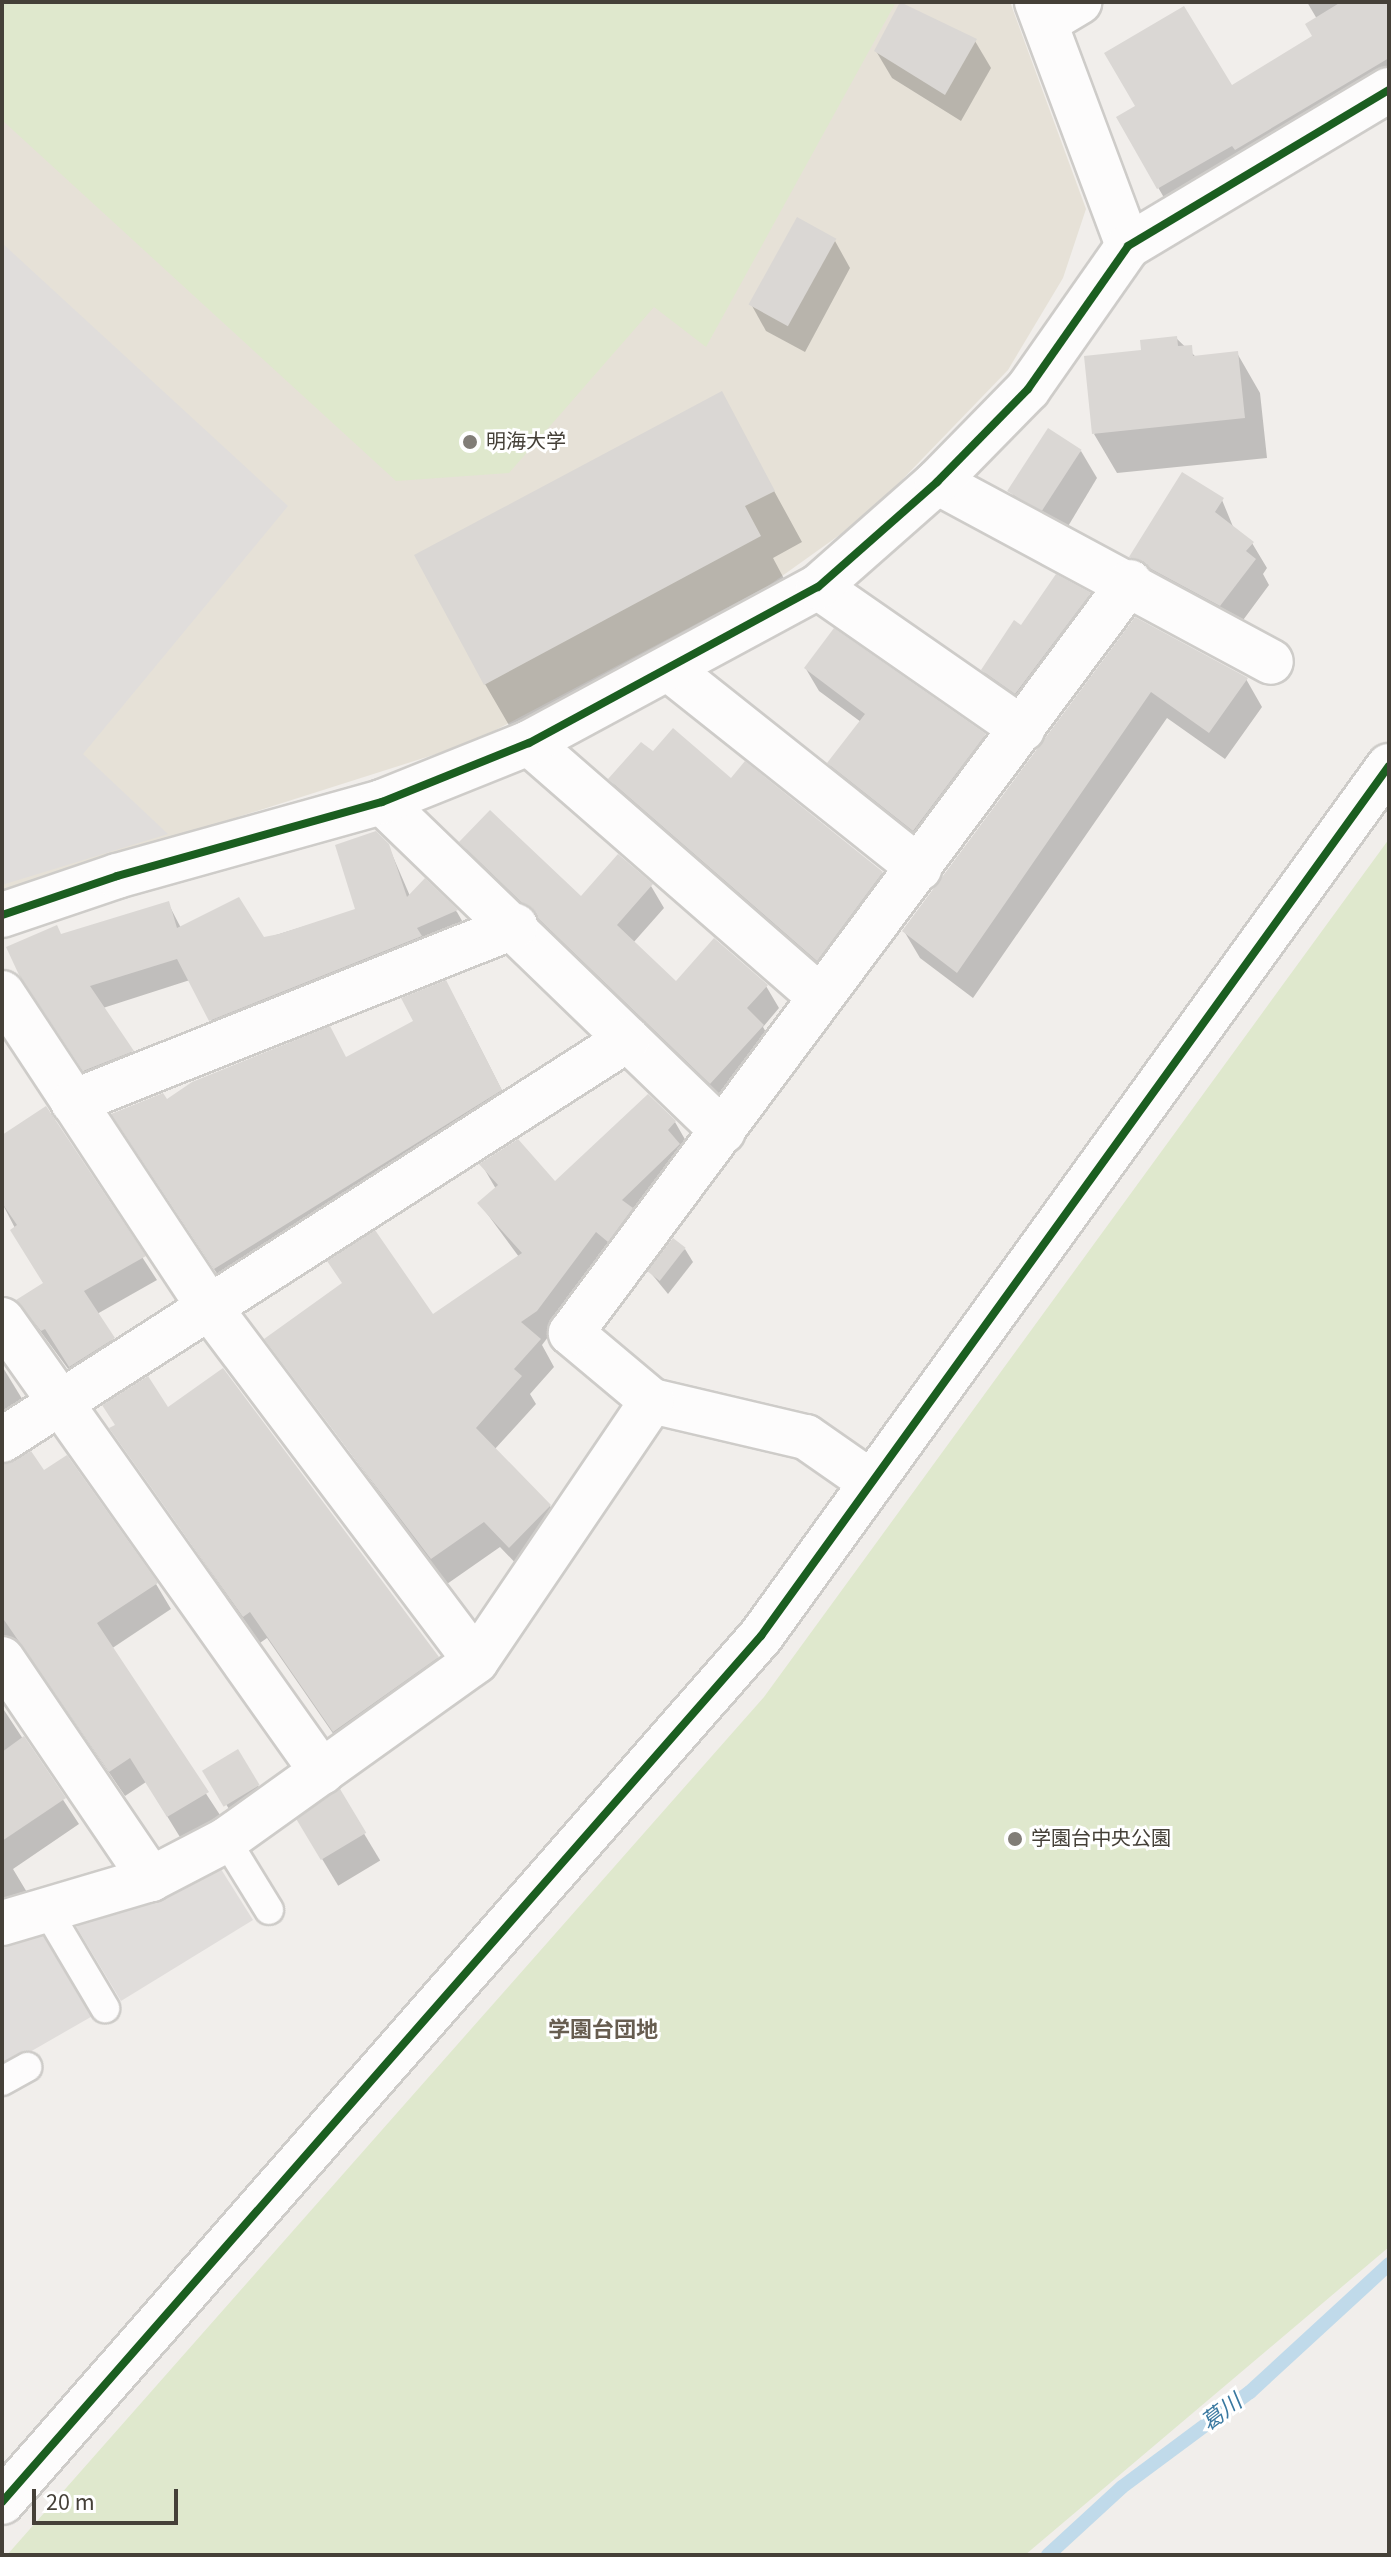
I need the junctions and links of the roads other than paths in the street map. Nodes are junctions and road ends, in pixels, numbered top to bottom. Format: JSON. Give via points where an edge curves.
{"nodes":[{"id":1,"x":1054,"y":9,"type":"edge"},
{"id":2,"x":1389,"y":90,"type":"edge"},
{"id":3,"x":1128,"y":246,"type":"junction"},
{"id":4,"x":937,"y":482,"type":"junction"},
{"id":5,"x":1130,"y":582,"type":"junction"},
{"id":6,"x":818,"y":587,"type":"junction"},
{"id":7,"x":1271,"y":662,"type":"dead end"},
{"id":8,"x":669,"y":669,"type":"junction"},
{"id":9,"x":1022,"y":729,"type":"junction"},
{"id":10,"x":529,"y":743,"type":"junction"},
{"id":11,"x":1389,"y":766,"type":"edge"},
{"id":12,"x":382,"y":802,"type":"junction"},
{"id":13,"x":919,"y":868,"type":"junction"},
{"id":14,"x":2,"y":915,"type":"edge"},
{"id":15,"x":515,"y":926,"type":"junction"},
{"id":16,"x":2,"y":993,"type":"edge"},
{"id":17,"x":820,"y":997,"type":"junction"},
{"id":18,"x":628,"y":1039,"type":"junction"},
{"id":19,"x":73,"y":1102,"type":"junction"},
{"id":20,"x":723,"y":1131,"type":"junction"},
{"id":21,"x":209,"y":1307,"type":"junction"},
{"id":22,"x":2,"y":1320,"type":"edge"},
{"id":23,"x":652,"y":1401,"type":"junction"},
{"id":24,"x":60,"y":1403,"type":"junction"},
{"id":25,"x":2,"y":1440,"type":"edge"},
{"id":26,"x":872,"y":1483,"type":"junction"},
{"id":27,"x":2,"y":1659,"type":"edge"},
{"id":28,"x":476,"y":1661,"type":"junction"},
{"id":29,"x":322,"y":1772,"type":"junction"},
{"id":30,"x":226,"y":1840,"type":"junction"},
{"id":31,"x":151,"y":1879,"type":"junction"},
{"id":32,"x":269,"y":1910,"type":"dead end"},
{"id":33,"x":48,"y":1912,"type":"junction"},
{"id":34,"x":2,"y":1923,"type":"edge"},
{"id":35,"x":105,"y":2008,"type":"dead end"},
{"id":36,"x":27,"y":2067,"type":"dead end"},
{"id":37,"x":2,"y":2081,"type":"edge"},
{"id":38,"x":2,"y":2502,"type":"edge"}],
"edges":[{"from":1,"to":3,"type":"street"},
{"from":2,"to":3,"type":"street"},
{"from":3,"to":4,"type":"street","via":[[1028,389]]},
{"from":4,"to":5,"type":"street"},
{"from":4,"to":6,"type":"street"},
{"from":5,"to":7,"type":"street"},
{"from":5,"to":9,"type":"street"},
{"from":6,"to":8,"type":"street"},
{"from":6,"to":9,"type":"street"},
{"from":8,"to":10,"type":"street"},
{"from":8,"to":13,"type":"street"},
{"from":9,"to":13,"type":"street"},
{"from":10,"to":12,"type":"street"},
{"from":10,"to":17,"type":"street"},
{"from":11,"to":26,"type":"street"},
{"from":12,"to":14,"type":"street","via":[[117,876]]},
{"from":12,"to":15,"type":"street"},
{"from":13,"to":17,"type":"street"},
{"from":15,"to":18,"type":"street"},
{"from":15,"to":19,"type":"street"},
{"from":16,"to":19,"type":"street"},
{"from":17,"to":20,"type":"street"},
{"from":18,"to":20,"type":"street"},
{"from":18,"to":21,"type":"street"},
{"from":19,"to":21,"type":"street"},
{"from":20,"to":23,"type":"street","via":[[571,1333]]},
{"from":21,"to":24,"type":"street"},
{"from":21,"to":28,"type":"street"},
{"from":22,"to":24,"type":"street"},
{"from":23,"to":26,"type":"street","via":[[806,1437]]},
{"from":23,"to":28,"type":"street"},
{"from":24,"to":25,"type":"street"},
{"from":24,"to":29,"type":"street"},
{"from":26,"to":38,"type":"street","via":[[761,1636]]},
{"from":27,"to":31,"type":"street"},
{"from":28,"to":29,"type":"street"},
{"from":29,"to":30,"type":"street"},
{"from":30,"to":31,"type":"street"},
{"from":30,"to":32,"type":"lane"},
{"from":31,"to":33,"type":"street"},
{"from":33,"to":34,"type":"street"},
{"from":33,"to":35,"type":"lane"},
{"from":36,"to":37,"type":"lane"}]}
